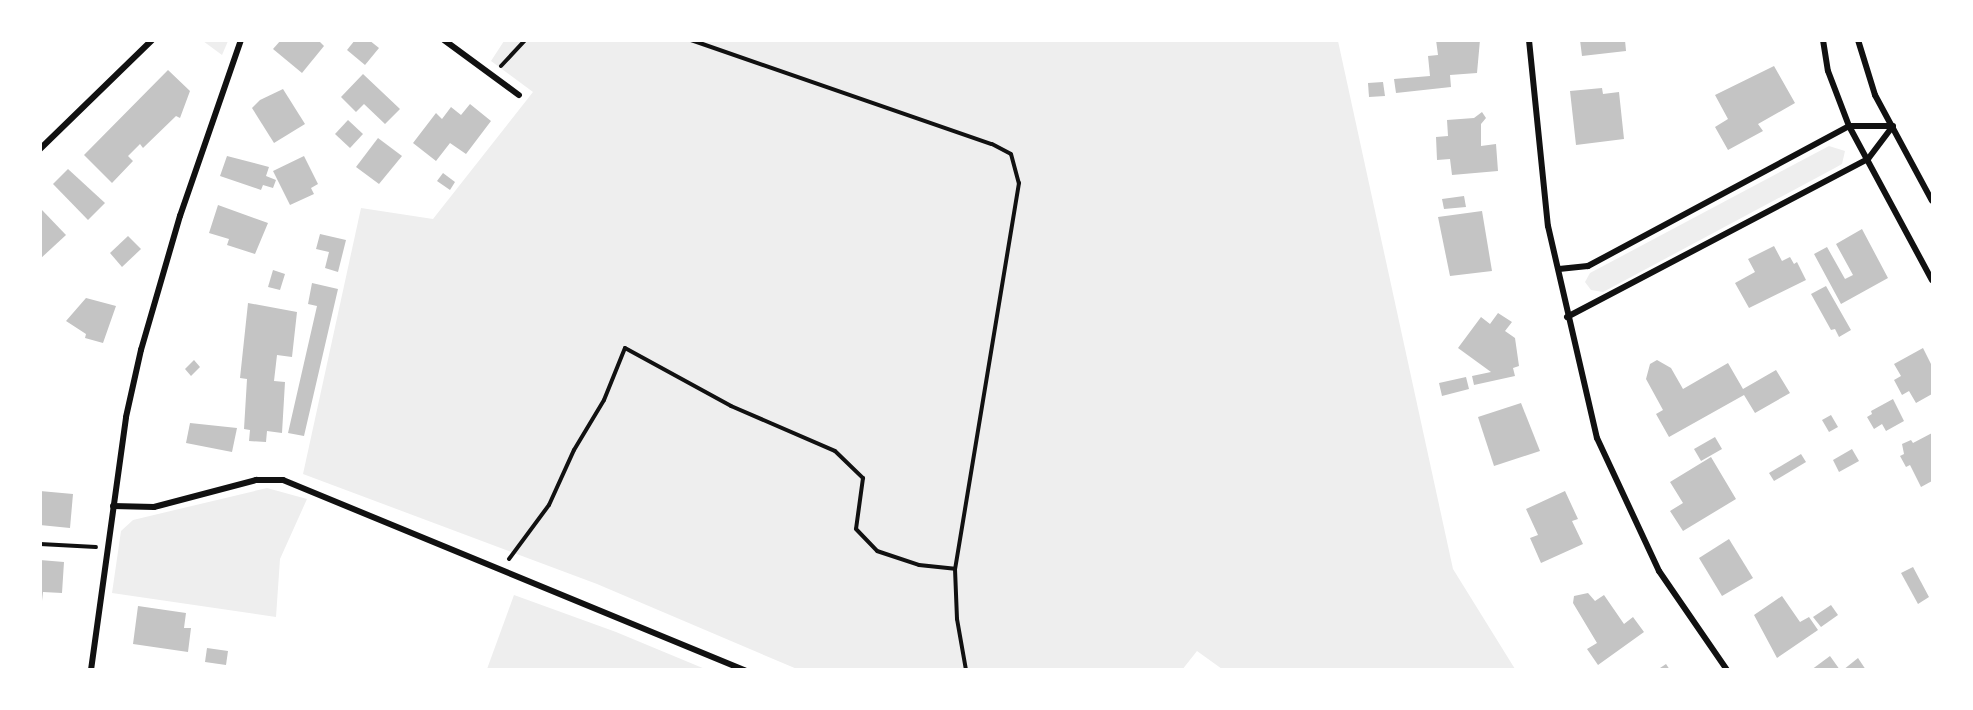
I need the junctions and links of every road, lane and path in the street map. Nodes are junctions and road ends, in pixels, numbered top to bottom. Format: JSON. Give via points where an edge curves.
{"nodes":[{"id":1,"x":152,"y":40,"type":"edge"},
{"id":2,"x":241,"y":40,"type":"edge"},
{"id":3,"x":444,"y":40,"type":"edge"},
{"id":4,"x":525,"y":40,"type":"edge"},
{"id":5,"x":691,"y":40,"type":"edge"},
{"id":6,"x":1529,"y":40,"type":"edge"},
{"id":7,"x":1823,"y":40,"type":"edge"},
{"id":8,"x":1858,"y":40,"type":"edge"},
{"id":9,"x":492,"y":75,"type":"junction"},
{"id":10,"x":519,"y":95,"type":"dead end"},
{"id":11,"x":1849,"y":126,"type":"junction"},
{"id":12,"x":1893,"y":126,"type":"junction"},
{"id":13,"x":40,"y":149,"type":"edge"},
{"id":14,"x":1868,"y":159,"type":"junction"},
{"id":15,"x":1932,"y":201,"type":"edge"},
{"id":16,"x":1559,"y":269,"type":"junction"},
{"id":17,"x":1932,"y":280,"type":"edge"},
{"id":18,"x":1567,"y":316,"type":"junction"},
{"id":19,"x":113,"y":506,"type":"junction"},
{"id":20,"x":40,"y":544,"type":"edge"},
{"id":21,"x":106,"y":548,"type":"junction"},
{"id":22,"x":500,"y":568,"type":"junction"},
{"id":23,"x":955,"y":569,"type":"junction"},
{"id":24,"x":91,"y":669,"type":"edge"},
{"id":25,"x":745,"y":669,"type":"edge"},
{"id":26,"x":966,"y":669,"type":"edge"},
{"id":27,"x":1727,"y":669,"type":"edge"}],
"edges":[{"from":1,"to":13,"type":"street"},
{"from":2,"to":19,"type":"street","via":[[180,216],[141,350]]},
{"from":3,"to":9,"type":"street"},
{"from":4,"to":9,"type":"path"},
{"from":5,"to":23,"type":"path","via":[[992,144],[1011,154],[1019,183]]},
{"from":6,"to":16,"type":"street","via":[[1548,226]]},
{"from":7,"to":11,"type":"street","via":[[1828,71]]},
{"from":8,"to":12,"type":"street","via":[[1866,73]]},
{"from":9,"to":10,"type":"street"},
{"from":11,"to":12,"type":"street"},
{"from":11,"to":14,"type":"street"},
{"from":11,"to":16,"type":"street","via":[[1588,266]]},
{"from":12,"to":14,"type":"street"},
{"from":12,"to":15,"type":"street"},
{"from":14,"to":17,"type":"street"},
{"from":14,"to":18,"type":"street"},
{"from":16,"to":18,"type":"street"},
{"from":18,"to":27,"type":"street","via":[[1597,438],[1659,571]]},
{"from":19,"to":21,"type":"street"},
{"from":19,"to":22,"type":"street","via":[[154,507],[256,480],[283,480]]},
{"from":20,"to":21,"type":"path"},
{"from":21,"to":24,"type":"street"},
{"from":22,"to":23,"type":"path","via":[[530,536],[549,505],[574,450],[604,400],[626,348],[731,406],[835,450],[863,478],[856,529],[877,551],[919,565]]},
{"from":22,"to":25,"type":"street"},
{"from":23,"to":26,"type":"path","via":[[957,619]]}]}
